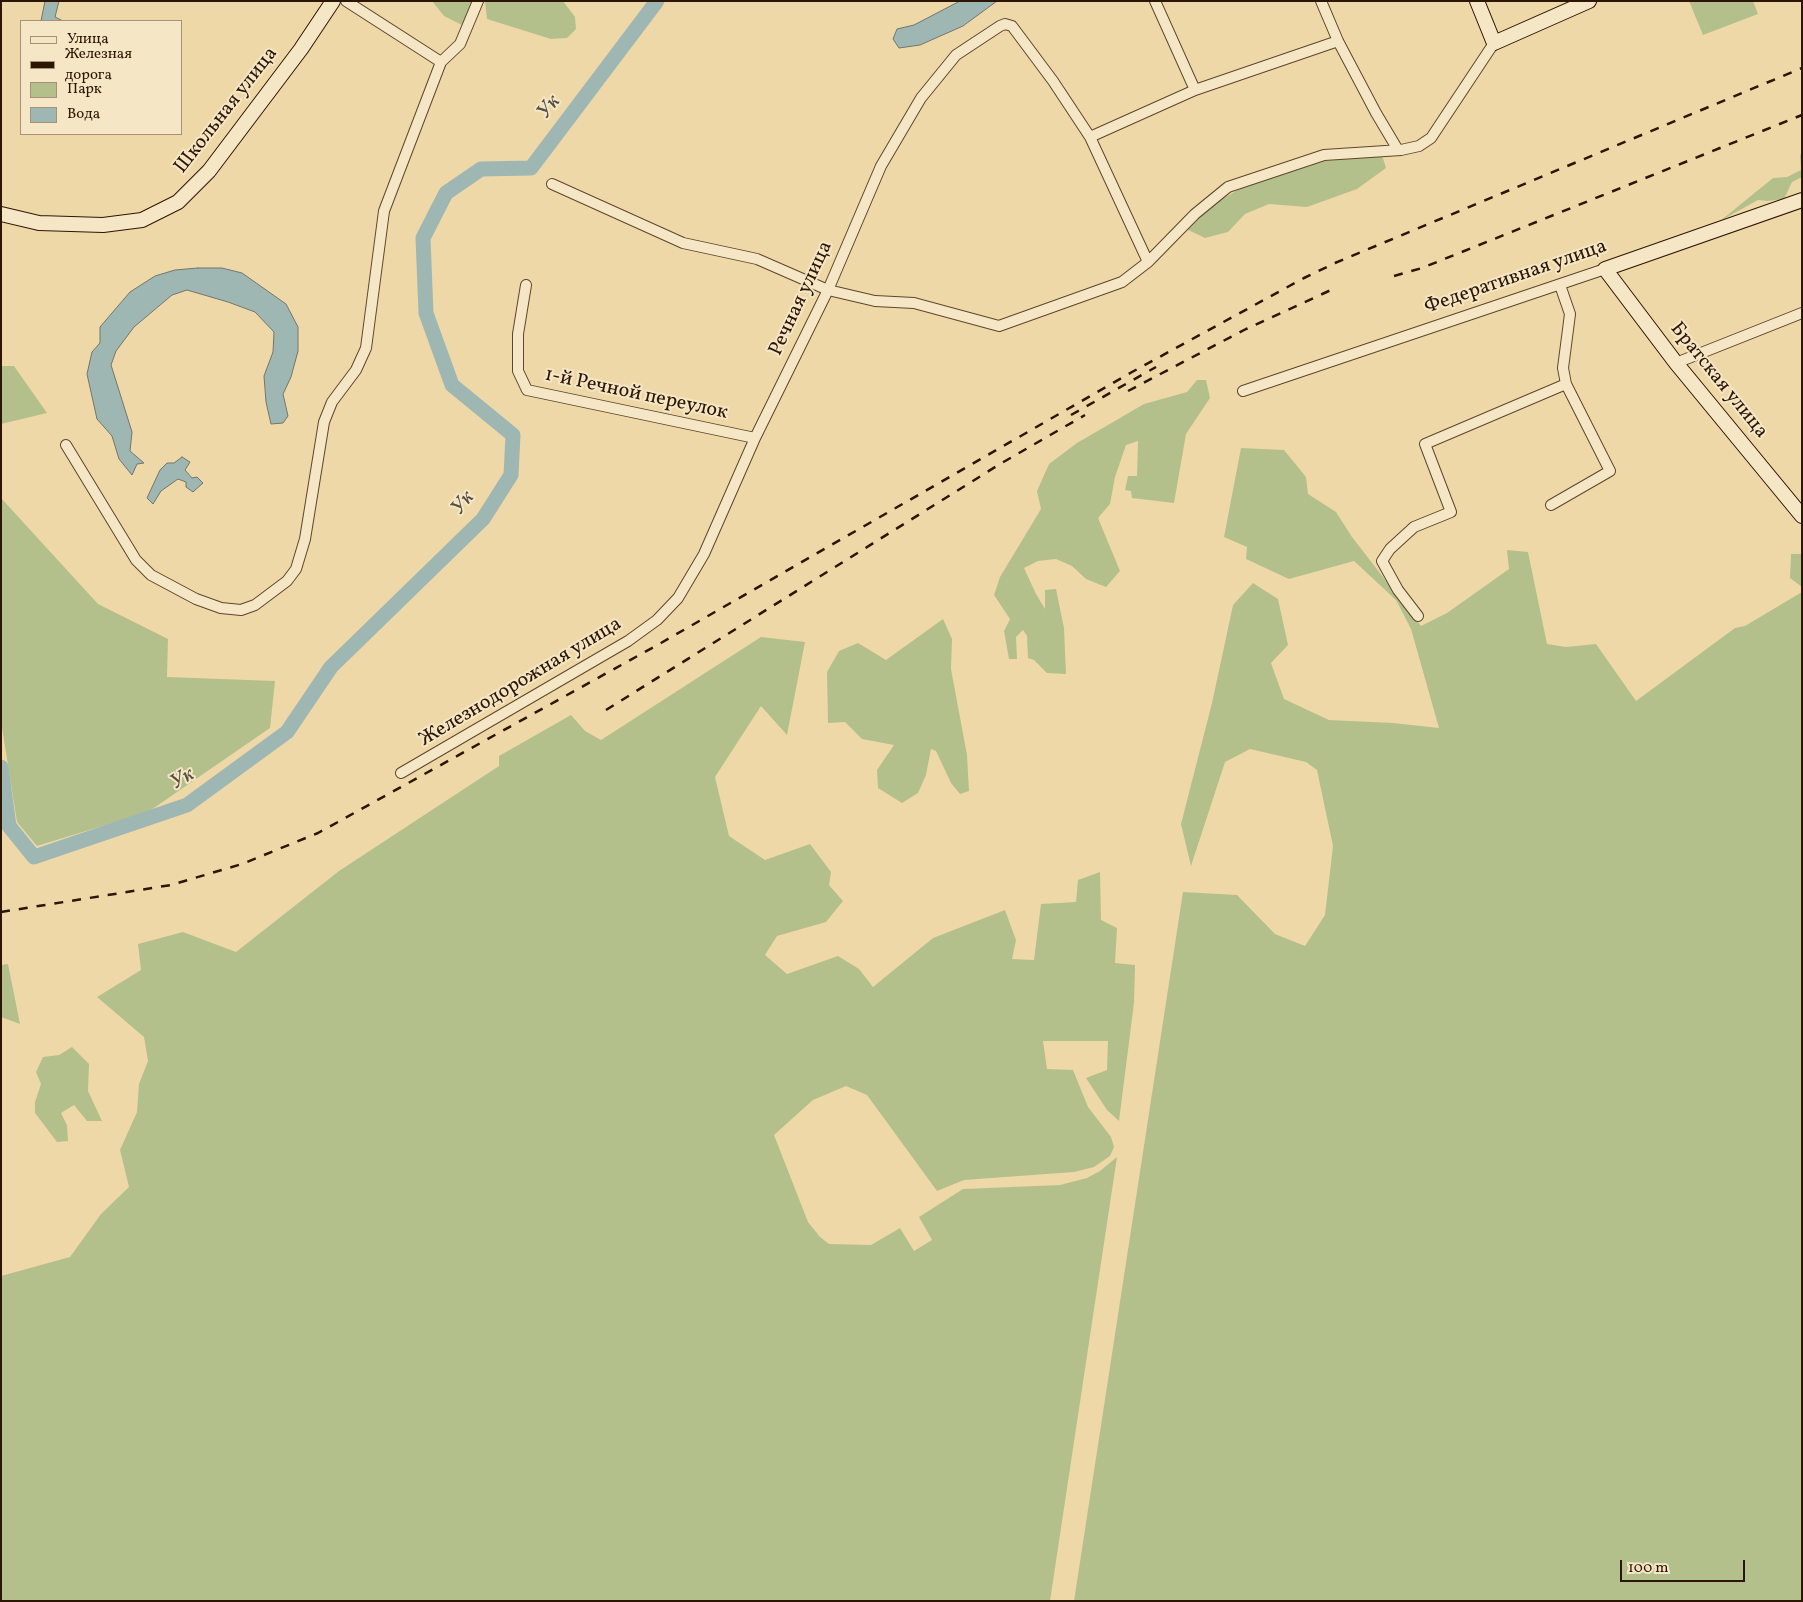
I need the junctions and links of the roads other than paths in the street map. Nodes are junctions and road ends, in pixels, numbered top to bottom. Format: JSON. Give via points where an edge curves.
{"nodes":[{"id":1,"x":333,"y":1,"type":"edge"},
{"id":2,"x":346,"y":1,"type":"edge"},
{"id":3,"x":478,"y":1,"type":"edge"},
{"id":4,"x":1155,"y":1,"type":"edge"},
{"id":5,"x":1321,"y":1,"type":"edge"},
{"id":6,"x":1477,"y":1,"type":"edge"},
{"id":7,"x":1589,"y":1,"type":"edge"},
{"id":8,"x":1338,"y":41,"type":"junction"},
{"id":9,"x":1494,"y":43,"type":"junction"},
{"id":10,"x":441,"y":62,"type":"junction"},
{"id":11,"x":1194,"y":90,"type":"junction"},
{"id":12,"x":1090,"y":137,"type":"junction"},
{"id":13,"x":1398,"y":150,"type":"junction"},
{"id":14,"x":552,"y":184,"type":"dead end"},
{"id":15,"x":1802,"y":200,"type":"edge"},
{"id":16,"x":1,"y":214,"type":"edge"},
{"id":17,"x":1148,"y":262,"type":"junction"},
{"id":18,"x":1605,"y":269,"type":"junction"},
{"id":19,"x":526,"y":285,"type":"dead end"},
{"id":20,"x":1560,"y":285,"type":"junction"},
{"id":21,"x":828,"y":290,"type":"junction"},
{"id":22,"x":1802,"y":313,"type":"edge"},
{"id":23,"x":1676,"y":363,"type":"junction"},
{"id":24,"x":1566,"y":384,"type":"junction"},
{"id":25,"x":1243,"y":391,"type":"dead end"},
{"id":26,"x":755,"y":438,"type":"junction"},
{"id":27,"x":66,"y":445,"type":"dead end"},
{"id":28,"x":1551,"y":505,"type":"dead end"},
{"id":29,"x":1802,"y":516,"type":"edge"},
{"id":30,"x":1418,"y":616,"type":"dead end"},
{"id":31,"x":657,"y":620,"type":"joint"},
{"id":32,"x":401,"y":773,"type":"dead end"}],
"edges":[{"from":1,"to":16,"type":"street","name":"Школьная улица","via":[[209,171],[178,202],[142,220],[103,225],[40,223]]},
{"from":2,"to":10,"type":"street"},
{"from":3,"to":10,"type":"street","via":[[460,44]]},
{"from":4,"to":11,"type":"street"},
{"from":5,"to":8,"type":"street"},
{"from":6,"to":9,"type":"street"},
{"from":7,"to":9,"type":"street"},
{"from":8,"to":11,"type":"street"},
{"from":8,"to":13,"type":"street"},
{"from":9,"to":13,"type":"street","via":[[1430,138],[1419,146]]},
{"from":10,"to":27,"type":"street","via":[[384,211],[366,348],[356,370],[332,402],[324,422],[305,539],[296,569],[287,581],[255,605],[241,610],[205,602],[151,575],[136,560]]},
{"from":11,"to":12,"type":"street"},
{"from":12,"to":17,"type":"street"},
{"from":12,"to":21,"type":"street","name":"Речная улица","via":[[1012,26],[1000,26],[956,55],[922,98],[881,166]]},
{"from":13,"to":17,"type":"street","via":[[1324,155],[1228,187],[1195,214]]},
{"from":14,"to":21,"type":"street","via":[[683,243],[757,259]]},
{"from":15,"to":18,"type":"street","name":"Федеративная улица"},
{"from":17,"to":21,"type":"street","via":[[1122,282],[999,326],[914,303],[875,301]]},
{"from":18,"to":20,"type":"street","name":"Федеративная улица"},
{"from":18,"to":23,"type":"street","name":"Братская улица"},
{"from":19,"to":26,"type":"street","name":"1-й Речной переулок","via":[[518,334],[518,371],[527,390]]},
{"from":20,"to":24,"type":"street","via":[[1570,314],[1563,368]]},
{"from":20,"to":25,"type":"street","name":"Федеративная улица"},
{"from":21,"to":26,"type":"street","name":"Речная улица"},
{"from":22,"to":23,"type":"street"},
{"from":23,"to":29,"type":"street","name":"Братская улица"},
{"from":24,"to":28,"type":"street","via":[[1610,471]]},
{"from":24,"to":30,"type":"street","via":[[1425,444],[1452,512],[1414,527],[1382,561]]},
{"from":26,"to":31,"type":"street","name":"Речная улица","via":[[704,554],[678,598]]},
{"from":31,"to":32,"type":"street","name":"Железнодорожная улица","via":[[628,641]]}]}
